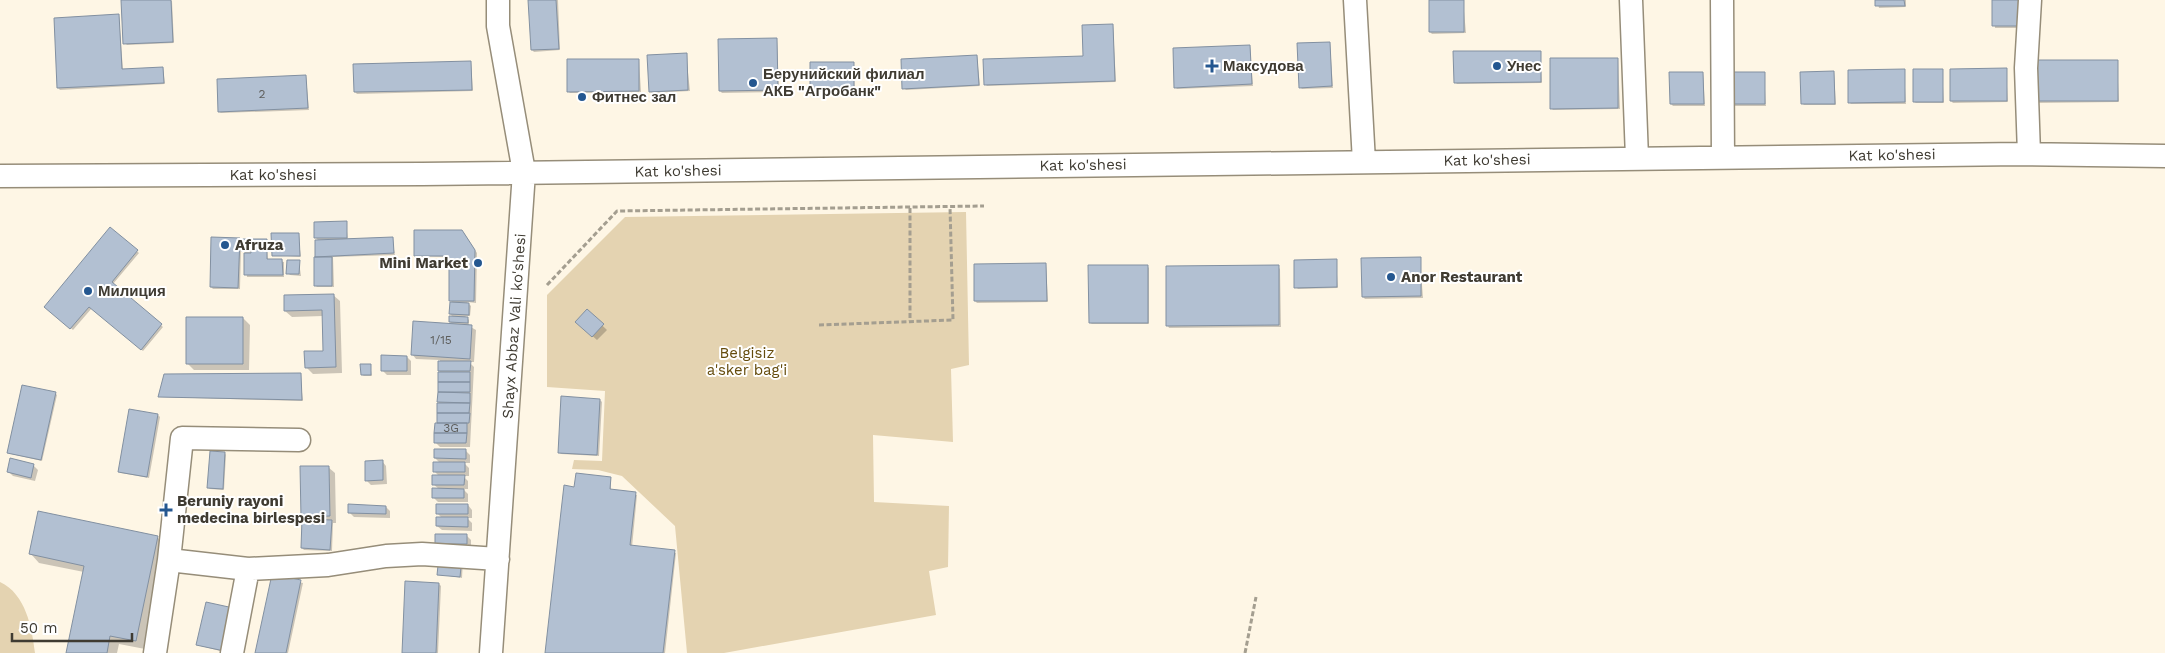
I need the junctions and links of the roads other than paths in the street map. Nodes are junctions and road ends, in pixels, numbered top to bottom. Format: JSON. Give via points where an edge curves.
{"nodes":[{"id":1,"x":498,"y":0,"type":"edge"},
{"id":2,"x":1355,"y":0,"type":"edge"},
{"id":3,"x":1632,"y":0,"type":"edge"},
{"id":4,"x":1722,"y":0,"type":"edge"},
{"id":5,"x":2030,"y":0,"type":"edge"},
{"id":6,"x":2029,"y":154,"type":"junction"},
{"id":7,"x":2165,"y":156,"type":"edge"},
{"id":8,"x":1723,"y":157,"type":"junction"},
{"id":9,"x":1637,"y":158,"type":"junction"},
{"id":10,"x":1364,"y":162,"type":"junction"},
{"id":11,"x":524,"y":172,"type":"junction"},
{"id":12,"x":0,"y":176,"type":"edge"},
{"id":13,"x":299,"y":440,"type":"dead end"},
{"id":14,"x":498,"y":558,"type":"junction"},
{"id":15,"x":169,"y":560,"type":"junction"},
{"id":16,"x":248,"y":570,"type":"junction"},
{"id":17,"x":155,"y":653,"type":"edge"},
{"id":18,"x":232,"y":653,"type":"edge"},
{"id":19,"x":491,"y":653,"type":"edge"}],
"edges":[{"from":1,"to":11,"type":"street","name":"Shayx Abbaz Vali ko'shesi","via":[[498,26]]},
{"from":2,"to":10,"type":"street"},
{"from":3,"to":9,"type":"street"},
{"from":4,"to":8,"type":"street"},
{"from":5,"to":6,"type":"street","via":[[2026,68]]},
{"from":6,"to":7,"type":"street","name":"Kat ko'shesi"},
{"from":6,"to":8,"type":"street","name":"Kat ko'shesi"},
{"from":8,"to":9,"type":"street","name":"Kat ko'shesi"},
{"from":9,"to":10,"type":"street","name":"Kat ko'shesi"},
{"from":10,"to":11,"type":"street","name":"Kat ko'shesi"},
{"from":11,"to":12,"type":"street","name":"Kat ko'shesi"},
{"from":11,"to":14,"type":"street","name":"Shayx Abbaz Vali ko'shesi"},
{"from":13,"to":15,"type":"street","via":[[182,438]]},
{"from":14,"to":16,"type":"street","via":[[422,554]]},
{"from":14,"to":19,"type":"street","name":"Shayx Abbaz Vali ko'shesi"},
{"from":15,"to":16,"type":"street"},
{"from":15,"to":17,"type":"street"},
{"from":16,"to":18,"type":"street"}]}
